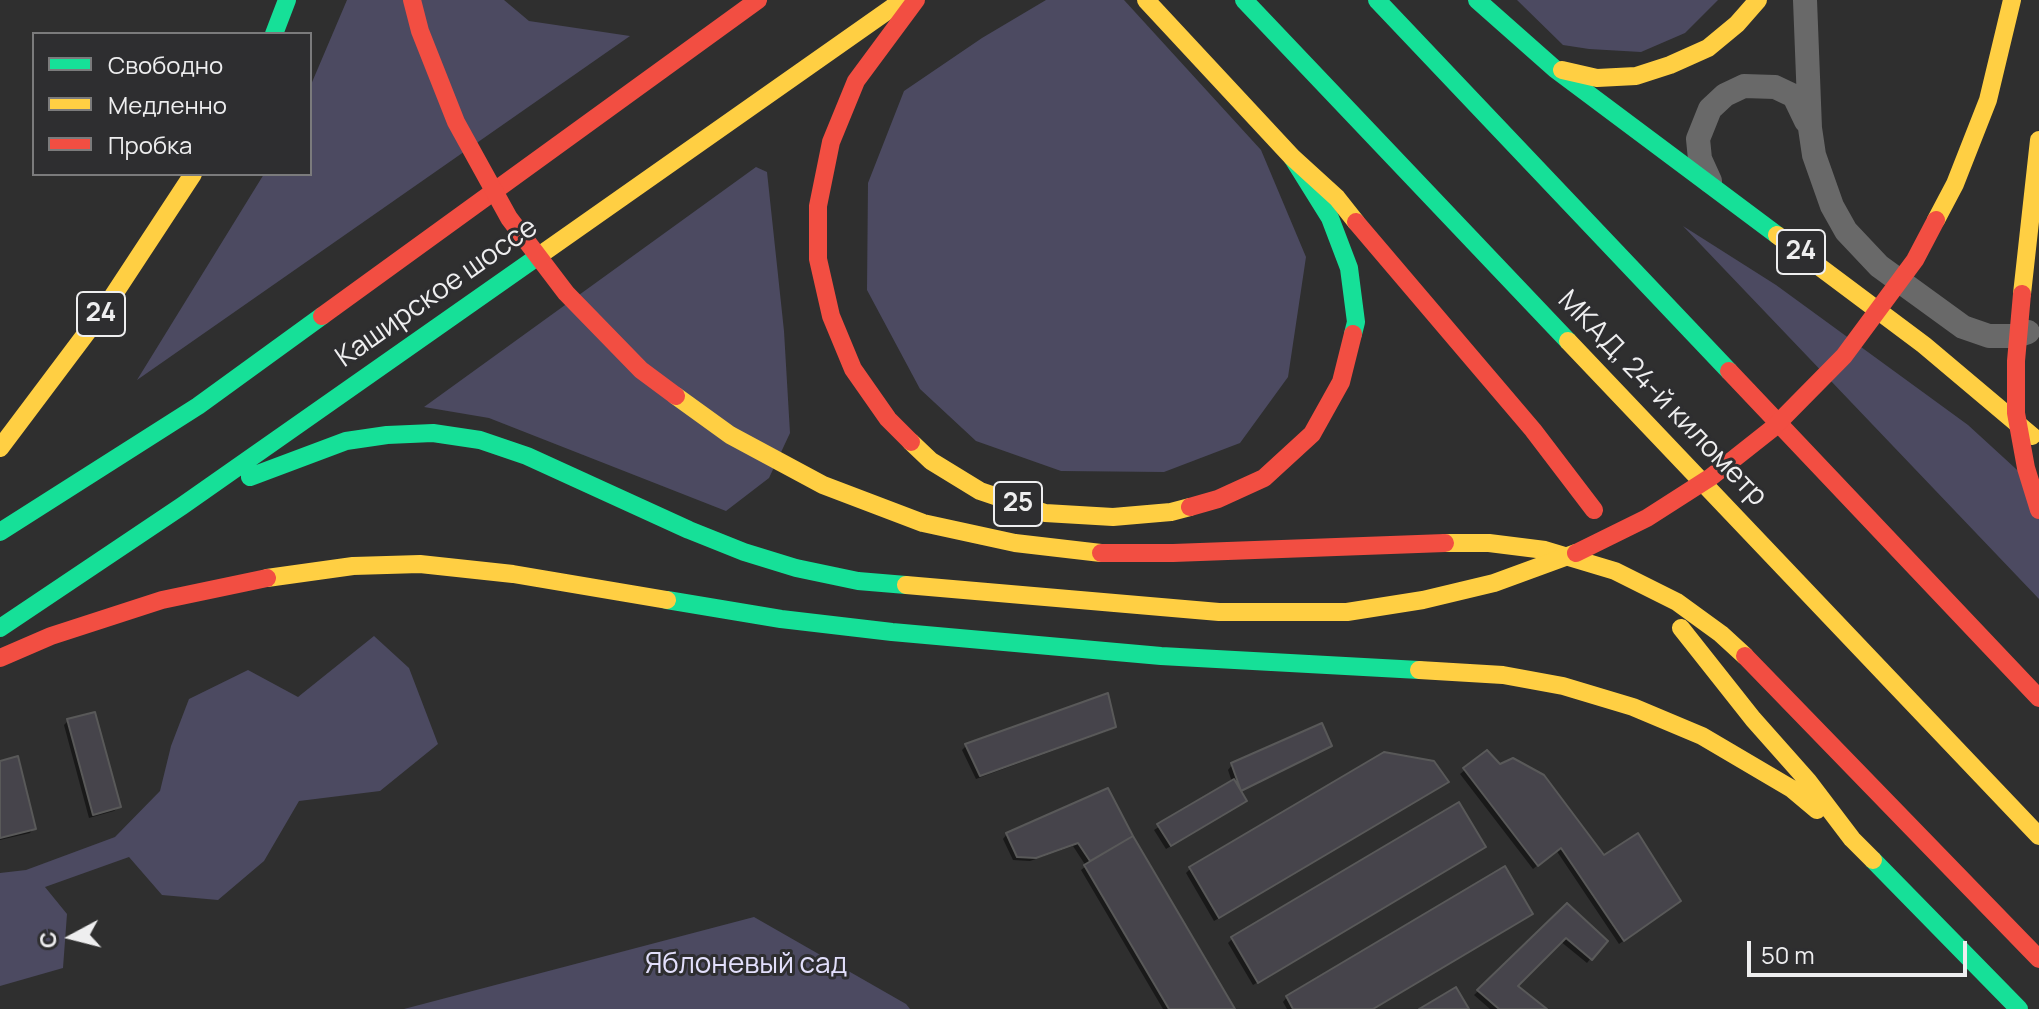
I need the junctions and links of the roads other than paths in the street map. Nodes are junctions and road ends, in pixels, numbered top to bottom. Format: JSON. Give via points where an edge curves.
{"nodes":[{"id":1,"x":287,"y":0,"type":"edge"},
{"id":2,"x":412,"y":0,"type":"edge"},
{"id":3,"x":758,"y":0,"type":"edge"},
{"id":4,"x":903,"y":0,"type":"edge"},
{"id":5,"x":916,"y":0,"type":"edge"},
{"id":6,"x":1146,"y":0,"type":"edge"},
{"id":7,"x":1244,"y":0,"type":"edge"},
{"id":8,"x":1377,"y":0,"type":"edge"},
{"id":9,"x":1477,"y":0,"type":"edge"},
{"id":10,"x":1758,"y":0,"type":"edge"},
{"id":11,"x":1805,"y":0,"type":"edge"},
{"id":12,"x":2012,"y":0,"type":"edge"},
{"id":13,"x":275,"y":32,"type":"edge"},
{"id":14,"x":1555,"y":69,"type":"junction"},
{"id":15,"x":1812,"y":139,"type":"junction"},
{"id":16,"x":2039,"y":140,"type":"edge"},
{"id":17,"x":1292,"y":157,"type":"junction"},
{"id":18,"x":192,"y":176,"type":"edge"},
{"id":19,"x":1716,"y":189,"type":"junction"},
{"id":20,"x":2039,"y":327,"type":"edge"},
{"id":21,"x":2039,"y":444,"type":"edge"},
{"id":22,"x":0,"y":448,"type":"edge"},
{"id":23,"x":182,"y":506,"type":"junction"},
{"id":24,"x":1594,"y":510,"type":"dead end"},
{"id":25,"x":2039,"y":510,"type":"edge"},
{"id":26,"x":0,"y":532,"type":"edge"},
{"id":27,"x":0,"y":628,"type":"edge"},
{"id":28,"x":1681,"y":628,"type":"dead end"},
{"id":29,"x":0,"y":658,"type":"edge"},
{"id":30,"x":2039,"y":698,"type":"edge"},
{"id":31,"x":2039,"y":836,"type":"edge"},
{"id":32,"x":1852,"y":839,"type":"junction"},
{"id":33,"x":2039,"y":959,"type":"edge"},
{"id":34,"x":2019,"y":1009,"type":"edge"}],
"edges":[{"from":1,"to":13,"type":"main road"},
{"from":2,"to":33,"type":"main road","bridge":true,"via":[[456,122],[509,218],[566,293],[641,370],[730,435],[823,485],[923,523],[1015,543],[1098,553],[1489,543],[1545,550],[1615,571],[1721,634]]},
{"from":3,"to":26,"type":"main road","name":"Каширское шоссе","via":[[198,406]]},
{"from":4,"to":23,"type":"main road","name":"Каширское шоссе"},
{"from":5,"to":17,"type":"main road","number":"25","via":[[856,81],[831,142],[818,206],[818,259],[831,316],[853,369],[888,419],[931,461],[980,491],[1045,513],[1113,517],[1171,512],[1264,478],[1312,434],[1341,382],[1356,322],[1349,268],[1330,218]]},
{"from":6,"to":17,"type":"main road"},
{"from":7,"to":31,"type":"main road","name":"МКАД, 24-й километр"},
{"from":8,"to":30,"type":"main road"},
{"from":9,"to":14,"type":"main road"},
{"from":10,"to":14,"type":"main road","via":[[1708,48],[1670,65],[1636,76],[1597,78]]},
{"from":11,"to":15,"type":"street"},
{"from":12,"to":23,"type":"main road","bridge":true,"via":[[1988,100],[1955,184],[1915,260],[1844,356],[1773,428],[1711,477],[1647,518],[1573,555],[1494,583],[1347,612],[1274,614],[843,578],[744,552],[527,456],[480,440],[433,433],[346,441]]},
{"from":14,"to":19,"type":"main road","number":"24"},
{"from":15,"to":19,"type":"street","via":[[1794,96],[1765,85],[1734,90],[1710,109],[1698,139],[1703,169]]},
{"from":15,"to":20,"type":"street","via":[[1832,206],[1846,231],[1879,266],[1975,333],[2016,336]]},
{"from":16,"to":25,"type":"main road","bridge":true,"via":[[2016,361],[2016,413]]},
{"from":17,"to":24,"type":"main road","via":[[1337,198]]},
{"from":18,"to":22,"type":"main road","number":"24","via":[[103,311]]},
{"from":19,"to":21,"type":"main road","number":"24","via":[[1924,345]]},
{"from":23,"to":27,"type":"main road","name":"Каширское шоссе"},
{"from":28,"to":32,"type":"main road"},
{"from":29,"to":32,"type":"main road","via":[[177,596],[290,573],[420,564],[892,632],[1161,656],[1488,674],[1563,686],[1633,707],[1743,757]]},
{"from":32,"to":34,"type":"main road"}]}
